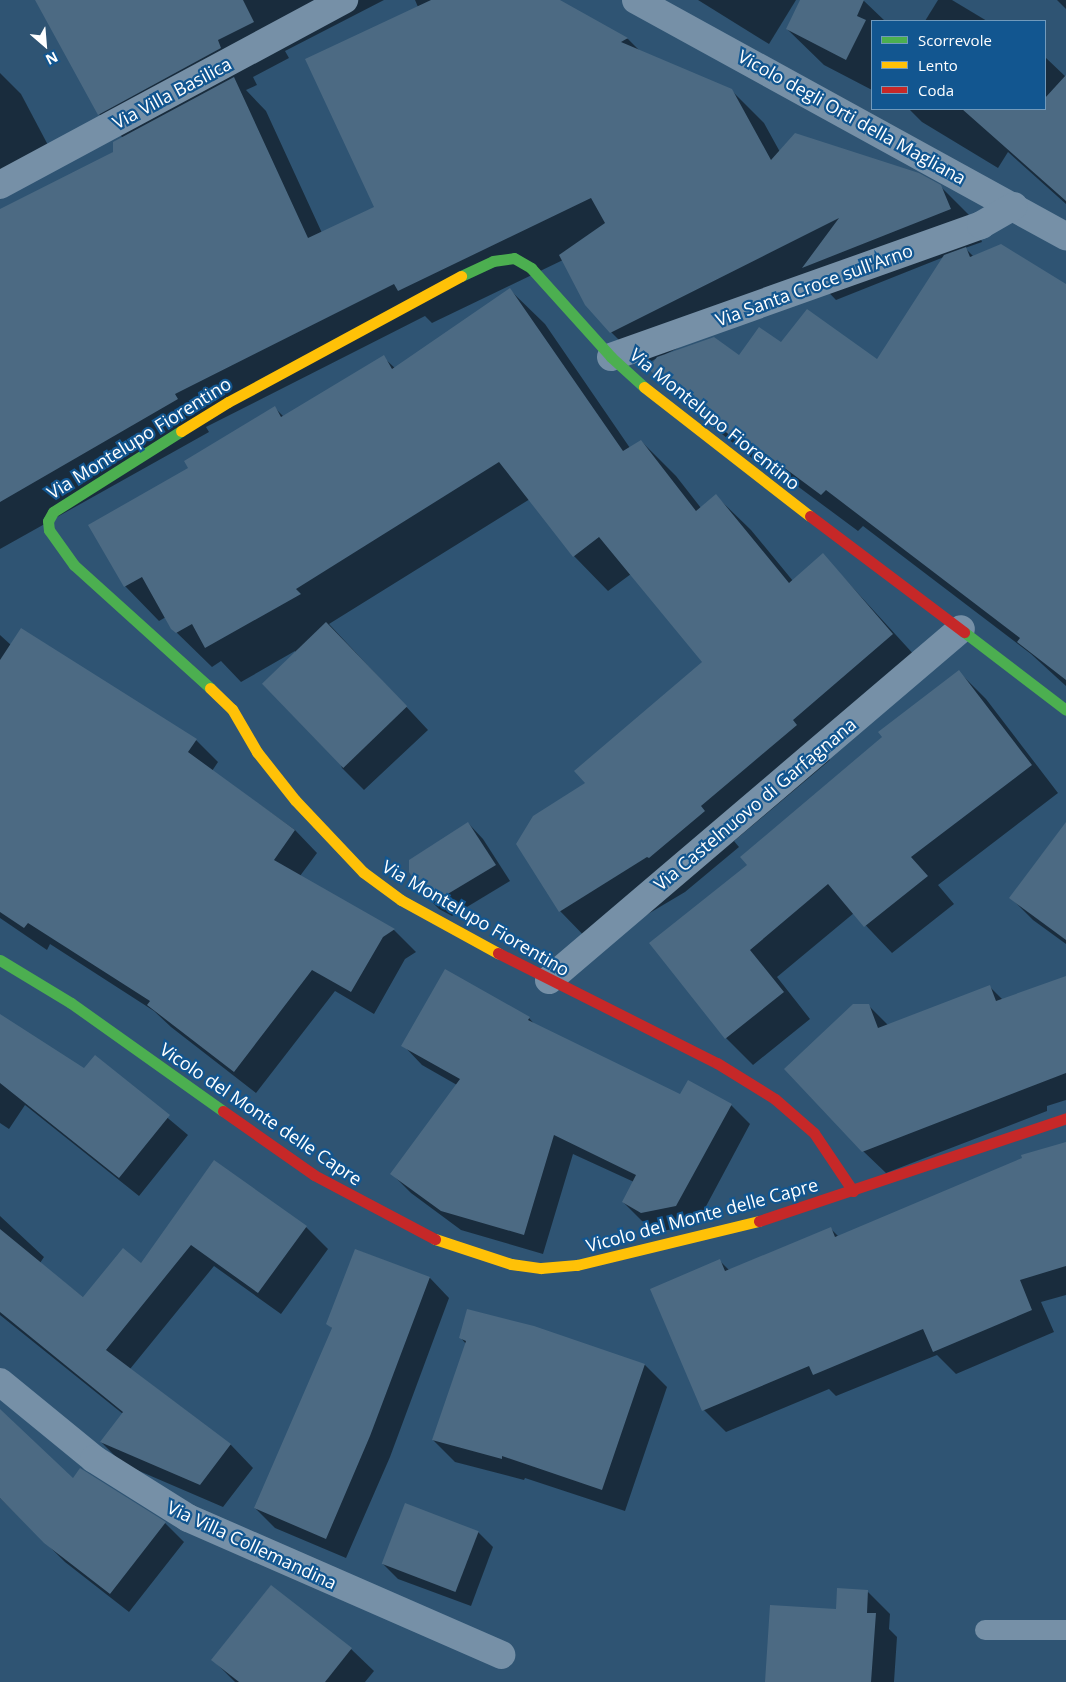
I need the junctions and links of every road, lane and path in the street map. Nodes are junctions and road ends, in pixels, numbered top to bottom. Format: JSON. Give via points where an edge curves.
{"nodes":[{"id":1,"x":344,"y":0,"type":"edge"},
{"id":2,"x":636,"y":0,"type":"edge"},
{"id":3,"x":0,"y":185,"type":"edge"},
{"id":4,"x":1014,"y":206,"type":"junction"},
{"id":5,"x":1065,"y":233,"type":"edge"},
{"id":6,"x":611,"y":357,"type":"junction"},
{"id":7,"x":961,"y":628,"type":"junction"},
{"id":8,"x":1066,"y":710,"type":"edge"},
{"id":9,"x":0,"y":960,"type":"edge"},
{"id":10,"x":549,"y":980,"type":"junction"},
{"id":11,"x":1066,"y":1118,"type":"edge"},
{"id":12,"x":853,"y":1191,"type":"junction"},
{"id":13,"x":0,"y":1382,"type":"edge"},
{"id":14,"x":985,"y":1630,"type":"dead end"},
{"id":15,"x":1066,"y":1630,"type":"edge"},
{"id":16,"x":501,"y":1655,"type":"dead end"}],
"edges":[{"from":1,"to":3,"type":"street","name":"Via Villa Basilica"},
{"from":2,"to":4,"type":"street","name":"Vicolo degli Orti della Magliana"},
{"from":4,"to":5,"type":"street","name":"Vicolo degli Orti della Magliana"},
{"from":4,"to":6,"type":"street","name":"Via Santa Croce sull'Arno","via":[[981,225]]},
{"from":6,"to":7,"type":"street","name":"Via Montelupo Fiorentino","via":[[668,408]]},
{"from":6,"to":10,"type":"street","name":"Via Montelupo Fiorentino","via":[[531,268],[514,258],[504,258],[437,288],[228,402],[52,512],[48,521],[49,530],[74,565],[166,645],[232,709],[257,752],[295,800],[363,872],[401,900]]},
{"from":7,"to":8,"type":"street","name":"Via Montelupo Fiorentino"},
{"from":7,"to":10,"type":"street","name":"Via Castelnuovo di Garfagnana"},
{"from":9,"to":12,"type":"street","name":"Vicolo del Monte delle Capre","via":[[71,1003],[314,1175],[430,1237],[510,1264],[541,1268],[608,1260],[790,1213]]},
{"from":10,"to":12,"type":"street","name":"Via Montelupo Fiorentino","via":[[717,1063],[775,1099],[814,1133],[834,1158]]},
{"from":11,"to":12,"type":"street","name":"Vicolo del Monte delle Capre"},
{"from":13,"to":16,"type":"street","name":"Via Villa Collemandina","via":[[94,1459],[188,1518]]},
{"from":14,"to":15,"type":"lane"}]}
